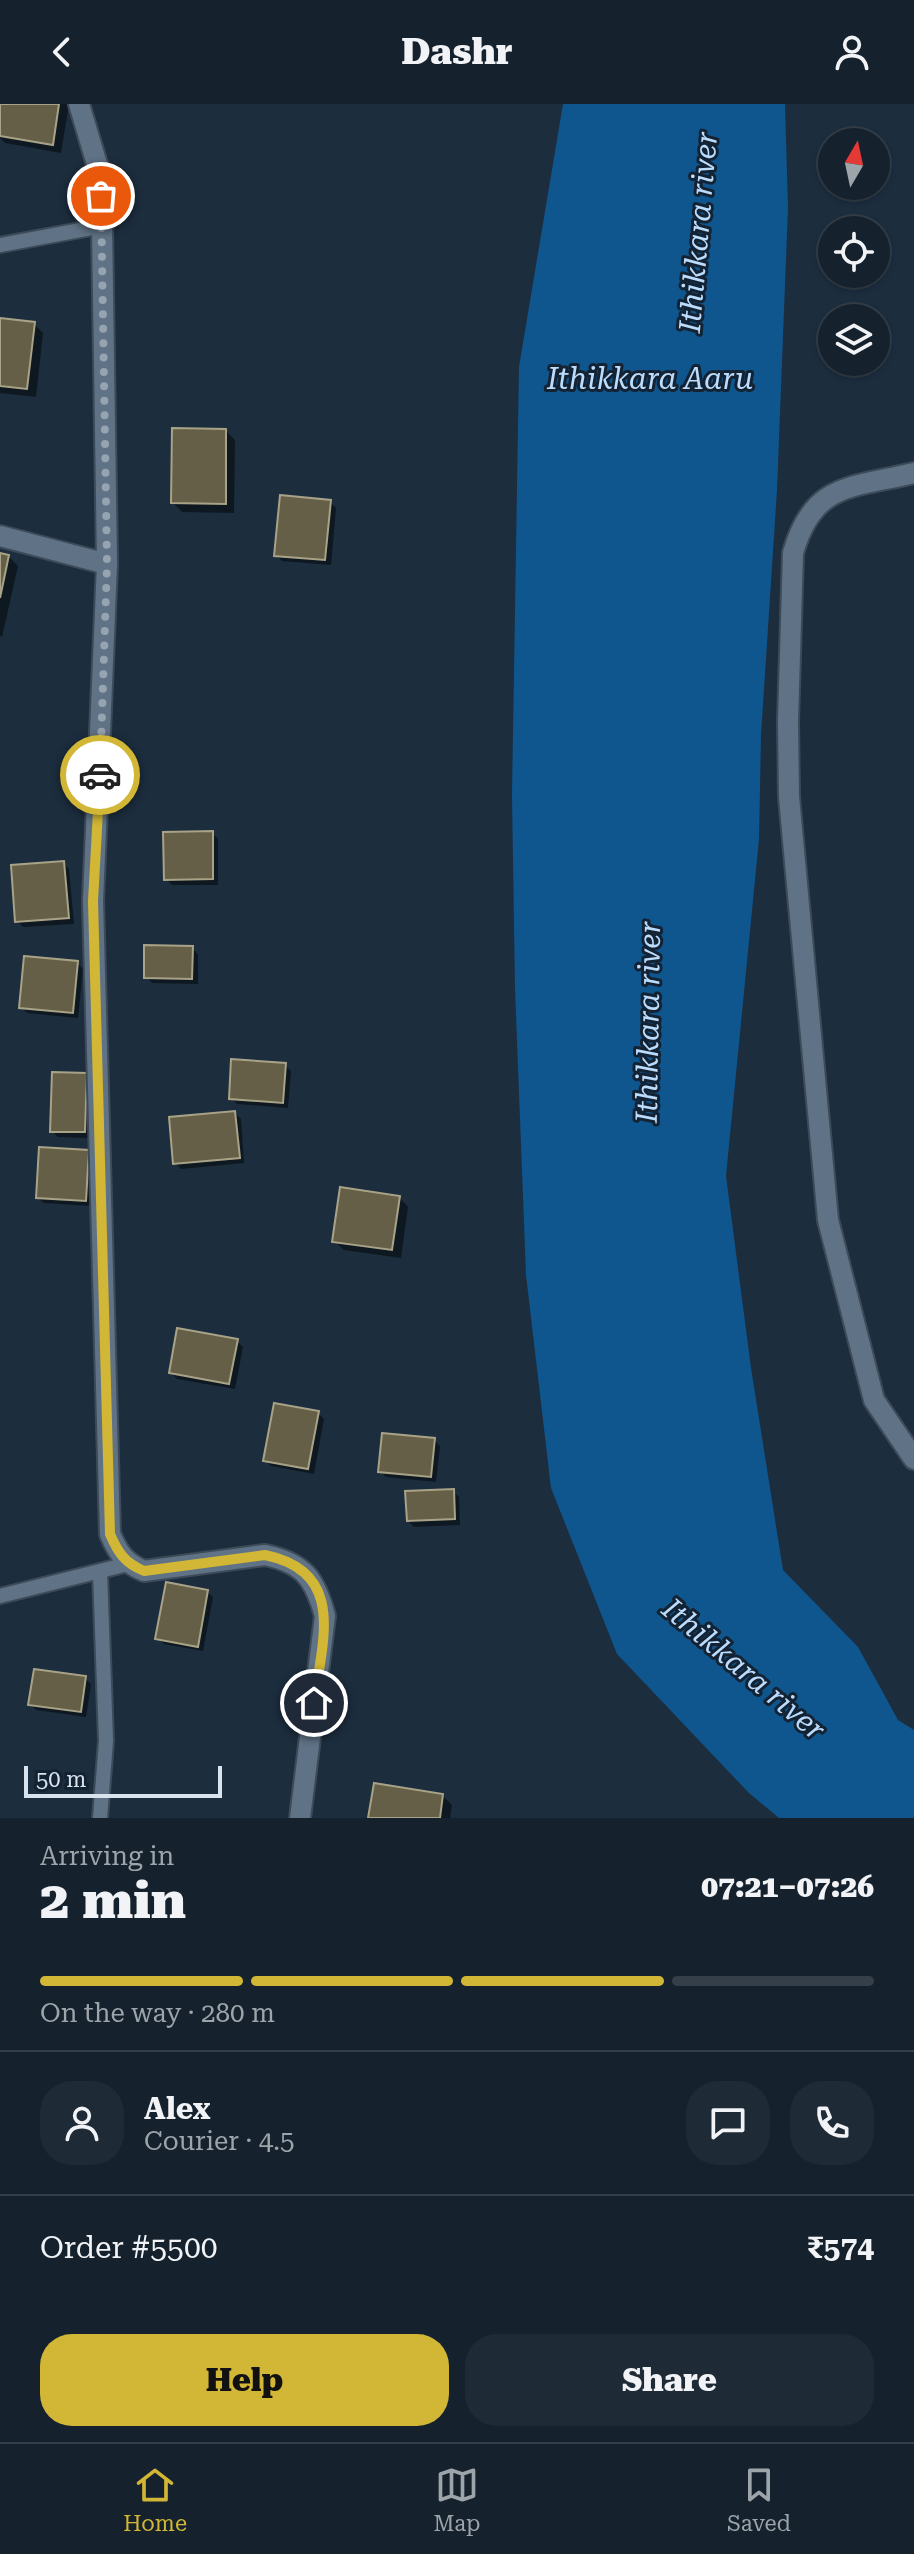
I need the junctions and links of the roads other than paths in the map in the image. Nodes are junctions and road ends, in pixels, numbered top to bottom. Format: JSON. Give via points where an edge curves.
{"nodes":[{"id":1,"x":79,"y":104,"type":"edge"},
{"id":2,"x":102,"y":226,"type":"junction"},
{"id":3,"x":0,"y":245,"type":"edge"},
{"id":4,"x":914,"y":473,"type":"edge"},
{"id":5,"x":0,"y":536,"type":"edge"},
{"id":6,"x":107,"y":564,"type":"junction"},
{"id":7,"x":914,"y":1459,"type":"edge"},
{"id":8,"x":128,"y":1564,"type":"junction"},
{"id":9,"x":100,"y":1572,"type":"junction"},
{"id":10,"x":0,"y":1596,"type":"edge"},
{"id":11,"x":100,"y":1818,"type":"edge"},
{"id":12,"x":300,"y":1818,"type":"edge"}],
"edges":[{"from":1,"to":2,"type":"street","via":[[99,171]]},
{"from":2,"to":3,"type":"lane"},
{"from":2,"to":6,"type":"street"},
{"from":4,"to":7,"type":"street","via":[[834,492],[816,505],[800,529],[793,553],[788,721],[789,797],[828,1220],[874,1400]]},
{"from":5,"to":6,"type":"street"},
{"from":6,"to":8,"type":"street","via":[[93,901],[110,1534]]},
{"from":8,"to":9,"type":"lane"},
{"from":8,"to":12,"type":"street","via":[[144,1571],[265,1555],[281,1558],[310,1577],[325,1616]]},
{"from":9,"to":10,"type":"lane"},
{"from":9,"to":11,"type":"lane","via":[[106,1741]]}]}
